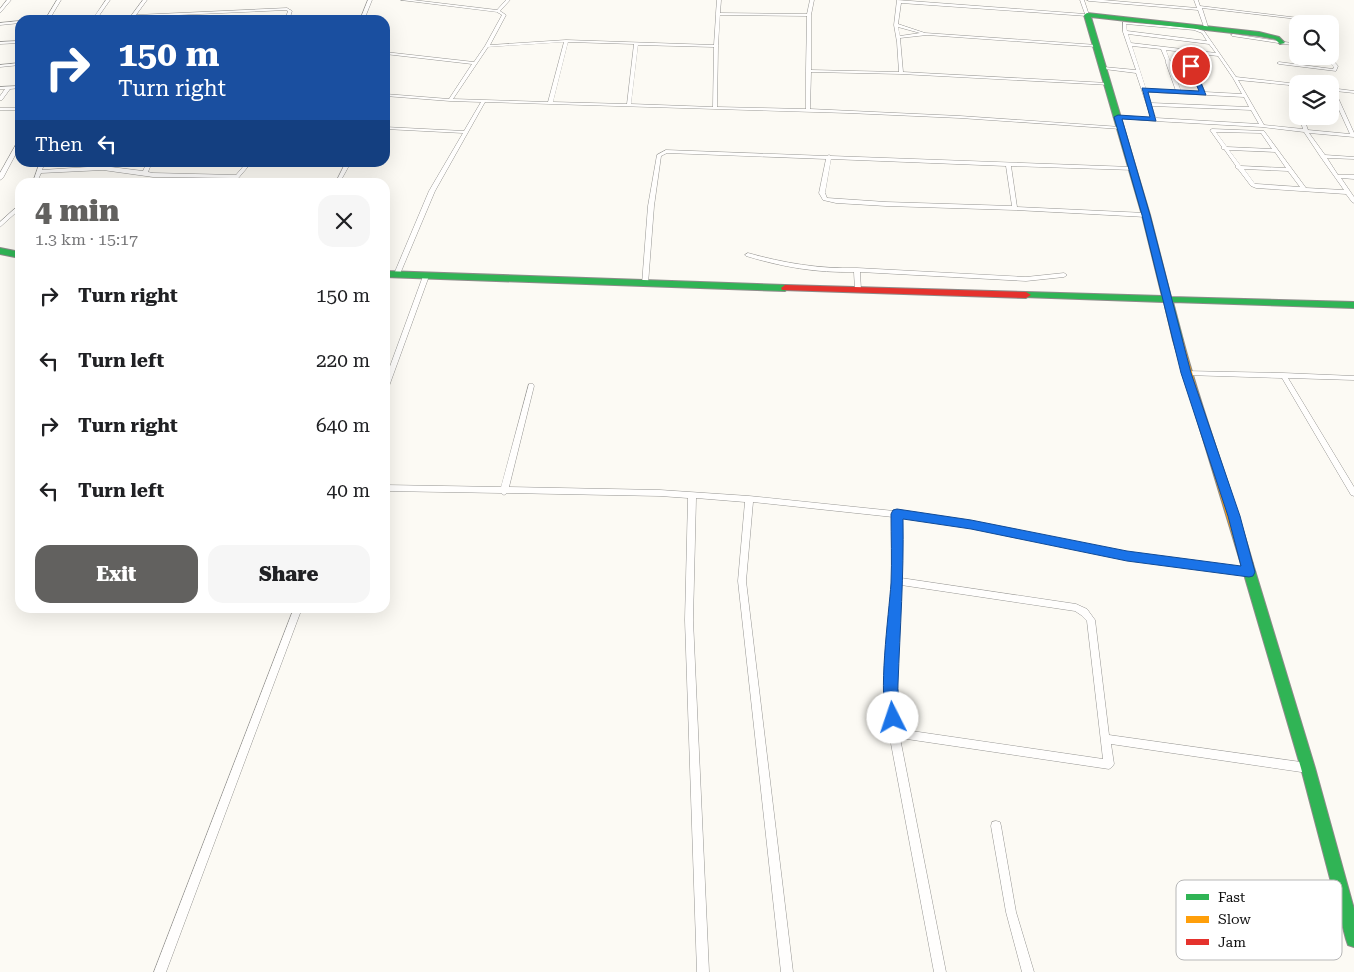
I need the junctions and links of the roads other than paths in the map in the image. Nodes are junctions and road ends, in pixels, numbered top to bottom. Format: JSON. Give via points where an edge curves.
{"nodes":[{"id":1,"x":9,"y":0,"type":"edge"},
{"id":2,"x":59,"y":0,"type":"edge"},
{"id":3,"x":108,"y":0,"type":"edge"},
{"id":4,"x":144,"y":0,"type":"edge"},
{"id":5,"x":370,"y":0,"type":"edge"},
{"id":6,"x":402,"y":0,"type":"edge"},
{"id":7,"x":508,"y":0,"type":"edge"},
{"id":8,"x":719,"y":0,"type":"edge"},
{"id":9,"x":812,"y":0,"type":"edge"},
{"id":10,"x":1082,"y":0,"type":"edge"},
{"id":11,"x":1089,"y":0,"type":"edge"},
{"id":12,"x":1196,"y":0,"type":"edge"},
{"id":13,"x":899,"y":1,"type":"edge"},
{"id":14,"x":1200,"y":8,"type":"junction"},
{"id":15,"x":498,"y":11,"type":"junction"},
{"id":16,"x":0,"y":12,"type":"edge"},
{"id":17,"x":717,"y":14,"type":"junction"},
{"id":18,"x":51,"y":15,"type":"edge"},
{"id":19,"x":98,"y":15,"type":"edge"},
{"id":20,"x":134,"y":15,"type":"edge"},
{"id":21,"x":184,"y":15,"type":"edge"},
{"id":22,"x":289,"y":15,"type":"edge"},
{"id":23,"x":364,"y":15,"type":"edge"},
{"id":24,"x":809,"y":15,"type":"junction"},
{"id":25,"x":1087,"y":15,"type":"junction"},
{"id":26,"x":1289,"y":17,"type":"edge"},
{"id":27,"x":15,"y":22,"type":"edge"},
{"id":28,"x":0,"y":24,"type":"edge"},
{"id":29,"x":896,"y":25,"type":"junction"},
{"id":30,"x":1206,"y":27,"type":"junction"},
{"id":31,"x":1125,"y":32,"type":"junction"},
{"id":32,"x":927,"y":34,"type":"junction"},
{"id":33,"x":1233,"y":35,"type":"dead end"},
{"id":34,"x":898,"y":37,"type":"junction"},
{"id":35,"x":566,"y":41,"type":"junction"},
{"id":36,"x":15,"y":42,"type":"edge"},
{"id":37,"x":636,"y":43,"type":"junction"},
{"id":38,"x":1211,"y":43,"type":"junction"},
{"id":39,"x":1282,"y":43,"type":"junction"},
{"id":40,"x":0,"y":44,"type":"edge"},
{"id":41,"x":1129,"y":44,"type":"junction"},
{"id":42,"x":1289,"y":44,"type":"edge"},
{"id":43,"x":487,"y":46,"type":"junction"},
{"id":44,"x":716,"y":46,"type":"junction"},
{"id":45,"x":1097,"y":46,"type":"junction"},
{"id":46,"x":1163,"y":48,"type":"junction"},
{"id":47,"x":390,"y":54,"type":"edge"},
{"id":48,"x":1219,"y":55,"type":"junction"},
{"id":49,"x":1168,"y":62,"type":"junction"},
{"id":50,"x":474,"y":63,"type":"junction"},
{"id":51,"x":1279,"y":63,"type":"dead end"},
{"id":52,"x":15,"y":64,"type":"edge"},
{"id":53,"x":1289,"y":64,"type":"edge"},
{"id":54,"x":1295,"y":65,"type":"edge"},
{"id":55,"x":1334,"y":65,"type":"edge"},
{"id":56,"x":0,"y":66,"type":"edge"},
{"id":57,"x":1104,"y":68,"type":"junction"},
{"id":58,"x":807,"y":71,"type":"junction"},
{"id":59,"x":1138,"y":72,"type":"junction"},
{"id":60,"x":901,"y":73,"type":"junction"},
{"id":61,"x":1235,"y":78,"type":"junction"},
{"id":62,"x":1108,"y":84,"type":"junction"},
{"id":63,"x":1289,"y":84,"type":"edge"},
{"id":64,"x":15,"y":87,"type":"edge"},
{"id":65,"x":0,"y":88,"type":"edge"},
{"id":66,"x":8,"y":88,"type":"junction"},
{"id":67,"x":1144,"y":90,"type":"junction"},
{"id":68,"x":1339,"y":90,"type":"edge"},
{"id":69,"x":1178,"y":92,"type":"junction"},
{"id":70,"x":1354,"y":92,"type":"edge"},
{"id":71,"x":1203,"y":94,"type":"junction"},
{"id":72,"x":390,"y":96,"type":"edge"},
{"id":73,"x":1245,"y":96,"type":"junction"},
{"id":74,"x":0,"y":98,"type":"edge"},
{"id":75,"x":450,"y":100,"type":"junction"},
{"id":76,"x":482,"y":102,"type":"junction"},
{"id":77,"x":550,"y":103,"type":"junction"},
{"id":78,"x":1148,"y":104,"type":"junction"},
{"id":79,"x":629,"y":105,"type":"junction"},
{"id":80,"x":1339,"y":106,"type":"edge"},
{"id":81,"x":715,"y":108,"type":"junction"},
{"id":82,"x":0,"y":109,"type":"edge"},
{"id":83,"x":15,"y":109,"type":"edge"},
{"id":84,"x":1252,"y":109,"type":"junction"},
{"id":85,"x":808,"y":111,"type":"junction"},
{"id":86,"x":1154,"y":120,"type":"junction"},
{"id":87,"x":1119,"y":122,"type":"junction"},
{"id":88,"x":1304,"y":125,"type":"edge"},
{"id":89,"x":1262,"y":126,"type":"junction"},
{"id":90,"x":390,"y":128,"type":"edge"},
{"id":91,"x":1306,"y":131,"type":"junction"},
{"id":92,"x":464,"y":132,"type":"junction"},
{"id":93,"x":1353,"y":136,"type":"edge"},
{"id":94,"x":1224,"y":148,"type":"junction"},
{"id":95,"x":15,"y":151,"type":"edge"},
{"id":96,"x":1276,"y":151,"type":"junction"},
{"id":97,"x":829,"y":156,"type":"junction"},
{"id":98,"x":1322,"y":156,"type":"junction"},
{"id":99,"x":1354,"y":158,"type":"edge"},
{"id":100,"x":1008,"y":164,"type":"junction"},
{"id":101,"x":42,"y":167,"type":"edge"},
{"id":102,"x":148,"y":167,"type":"edge"},
{"id":103,"x":246,"y":167,"type":"edge"},
{"id":104,"x":346,"y":167,"type":"edge"},
{"id":105,"x":1238,"y":167,"type":"junction"},
{"id":106,"x":1132,"y":169,"type":"junction"},
{"id":107,"x":1290,"y":170,"type":"junction"},
{"id":108,"x":40,"y":172,"type":"junction"},
{"id":109,"x":145,"y":173,"type":"junction"},
{"id":110,"x":1336,"y":176,"type":"junction"},
{"id":111,"x":238,"y":177,"type":"joint"},
{"id":112,"x":1354,"y":177,"type":"edge"},
{"id":113,"x":0,"y":178,"type":"edge"},
{"id":114,"x":37,"y":178,"type":"edge"},
{"id":115,"x":340,"y":178,"type":"edge"},
{"id":116,"x":1304,"y":189,"type":"junction"},
{"id":117,"x":1347,"y":192,"type":"junction"},
{"id":118,"x":1354,"y":200,"type":"edge"},
{"id":119,"x":1015,"y":208,"type":"junction"},
{"id":120,"x":15,"y":211,"type":"edge"},
{"id":121,"x":1146,"y":215,"type":"junction"},
{"id":122,"x":0,"y":225,"type":"edge"},
{"id":123,"x":0,"y":251,"type":"edge"},
{"id":124,"x":15,"y":254,"type":"edge"},
{"id":125,"x":748,"y":254,"type":"dead end"},
{"id":126,"x":857,"y":270,"type":"junction"},
{"id":127,"x":391,"y":274,"type":"edge"},
{"id":128,"x":1064,"y":275,"type":"dead end"},
{"id":129,"x":426,"y":276,"type":"junction"},
{"id":130,"x":645,"y":284,"type":"junction"},
{"id":131,"x":858,"y":290,"type":"junction"},
{"id":132,"x":1168,"y":300,"type":"junction"},
{"id":133,"x":1354,"y":305,"type":"edge"},
{"id":134,"x":1186,"y":373,"type":"junction"},
{"id":135,"x":390,"y":375,"type":"edge"},
{"id":136,"x":1283,"y":375,"type":"junction"},
{"id":137,"x":1354,"y":378,"type":"edge"},
{"id":138,"x":531,"y":386,"type":"dead end"},
{"id":139,"x":390,"y":488,"type":"edge"},
{"id":140,"x":504,"y":492,"type":"junction"},
{"id":141,"x":1354,"y":493,"type":"edge"},
{"id":142,"x":692,"y":495,"type":"junction"},
{"id":143,"x":749,"y":498,"type":"junction"},
{"id":144,"x":897,"y":514,"type":"junction"},
{"id":145,"x":1249,"y":572,"type":"junction"},
{"id":146,"x":897,"y":582,"type":"junction"},
{"id":147,"x":296,"y":613,"type":"edge"},
{"id":148,"x":894,"y":733,"type":"junction"},
{"id":149,"x":1105,"y":739,"type":"junction"},
{"id":150,"x":1308,"y":768,"type":"junction"},
{"id":151,"x":996,"y":826,"type":"dead end"},
{"id":152,"x":1338,"y":880,"type":"edge"},
{"id":153,"x":1342,"y":894,"type":"edge"},
{"id":154,"x":1354,"y":939,"type":"edge"},
{"id":155,"x":160,"y":972,"type":"edge"},
{"id":156,"x":704,"y":972,"type":"edge"},
{"id":157,"x":787,"y":972,"type":"edge"},
{"id":158,"x":940,"y":972,"type":"edge"},
{"id":159,"x":1028,"y":972,"type":"edge"}],
"edges":[{"from":1,"to":16,"type":"street"},
{"from":2,"to":18,"type":"street"},
{"from":3,"to":19,"type":"street"},
{"from":4,"to":20,"type":"street"},
{"from":5,"to":23,"type":"street"},
{"from":6,"to":15,"type":"street"},
{"from":7,"to":15,"type":"street"},
{"from":8,"to":17,"type":"street"},
{"from":9,"to":24,"type":"street"},
{"from":10,"to":25,"type":"street"},
{"from":11,"to":14,"type":"street"},
{"from":12,"to":14,"type":"street"},
{"from":13,"to":25,"type":"street"},
{"from":13,"to":29,"type":"street"},
{"from":14,"to":26,"type":"street"},
{"from":14,"to":30,"type":"street"},
{"from":15,"to":43,"type":"street","via":[[504,15]]},
{"from":17,"to":24,"type":"street"},
{"from":17,"to":44,"type":"street"},
{"from":21,"to":22,"type":"street","via":[[287,9]]},
{"from":24,"to":58,"type":"street"},
{"from":25,"to":30,"type":"street"},
{"from":25,"to":45,"type":"street"},
{"from":27,"to":28,"type":"street"},
{"from":29,"to":32,"type":"street"},
{"from":29,"to":34,"type":"street"},
{"from":30,"to":39,"type":"street","via":[[1274,37]]},
{"from":31,"to":38,"type":"street"},
{"from":31,"to":38,"type":"street","via":[[1122,24],[1126,23],[1194,29],[1204,32]]},
{"from":31,"to":41,"type":"street"},
{"from":32,"to":34,"type":"street"},
{"from":32,"to":45,"type":"street"},
{"from":33,"to":39,"type":"street"},
{"from":34,"to":60,"type":"street"},
{"from":35,"to":37,"type":"street"},
{"from":35,"to":43,"type":"street"},
{"from":35,"to":77,"type":"street"},
{"from":36,"to":40,"type":"street"},
{"from":37,"to":44,"type":"street"},
{"from":37,"to":79,"type":"street"},
{"from":38,"to":48,"type":"street"},
{"from":39,"to":42,"type":"street"},
{"from":41,"to":46,"type":"street"},
{"from":41,"to":59,"type":"street"},
{"from":43,"to":50,"type":"street"},
{"from":44,"to":81,"type":"street"},
{"from":45,"to":57,"type":"street"},
{"from":46,"to":48,"type":"street"},
{"from":46,"to":49,"type":"street"},
{"from":47,"to":50,"type":"street"},
{"from":48,"to":61,"type":"street"},
{"from":49,"to":69,"type":"street"},
{"from":49,"to":71,"type":"street","via":[[1191,66]]},
{"from":50,"to":75,"type":"street"},
{"from":51,"to":53,"type":"street"},
{"from":52,"to":56,"type":"street"},
{"from":54,"to":55,"type":"street","via":[[1334,70]]},
{"from":57,"to":59,"type":"street"},
{"from":57,"to":62,"type":"street"},
{"from":58,"to":60,"type":"street"},
{"from":58,"to":85,"type":"street"},
{"from":59,"to":67,"type":"street"},
{"from":60,"to":62,"type":"street"},
{"from":61,"to":63,"type":"street"},
{"from":61,"to":73,"type":"street"},
{"from":62,"to":87,"type":"street"},
{"from":64,"to":66,"type":"street"},
{"from":65,"to":66,"type":"street"},
{"from":66,"to":74,"type":"street"},
{"from":67,"to":69,"type":"street"},
{"from":67,"to":78,"type":"street"},
{"from":68,"to":70,"type":"street"},
{"from":69,"to":71,"type":"street"},
{"from":71,"to":73,"type":"street"},
{"from":72,"to":75,"type":"street"},
{"from":73,"to":84,"type":"street"},
{"from":75,"to":76,"type":"street"},
{"from":76,"to":77,"type":"street"},
{"from":76,"to":92,"type":"street"},
{"from":77,"to":79,"type":"street"},
{"from":78,"to":84,"type":"street"},
{"from":78,"to":86,"type":"street"},
{"from":79,"to":81,"type":"street"},
{"from":80,"to":93,"type":"street"},
{"from":81,"to":85,"type":"street"},
{"from":82,"to":83,"type":"street"},
{"from":84,"to":89,"type":"street"},
{"from":85,"to":87,"type":"street"},
{"from":86,"to":87,"type":"street"},
{"from":86,"to":89,"type":"street"},
{"from":87,"to":106,"type":"street"},
{"from":88,"to":91,"type":"street"},
{"from":89,"to":91,"type":"street"},
{"from":90,"to":92,"type":"street"},
{"from":91,"to":93,"type":"street"},
{"from":91,"to":98,"type":"street"},
{"from":92,"to":127,"type":"street"},
{"from":94,"to":96,"type":"street"},
{"from":94,"to":96,"type":"street","via":[[1212,130],[1262,132]]},
{"from":94,"to":105,"type":"street"},
{"from":95,"to":113,"type":"street"},
{"from":96,"to":107,"type":"street"},
{"from":97,"to":100,"type":"street"},
{"from":97,"to":119,"type":"street","via":[[822,193],[825,198],[886,204]]},
{"from":97,"to":130,"type":"street","via":[[662,152],[651,206]]},
{"from":98,"to":99,"type":"street"},
{"from":98,"to":110,"type":"street"},
{"from":100,"to":106,"type":"street"},
{"from":100,"to":119,"type":"street"},
{"from":101,"to":108,"type":"street"},
{"from":102,"to":109,"type":"street"},
{"from":103,"to":111,"type":"street"},
{"from":104,"to":115,"type":"street"},
{"from":105,"to":107,"type":"street"},
{"from":105,"to":116,"type":"street","via":[[1253,184]]},
{"from":106,"to":121,"type":"street"},
{"from":107,"to":116,"type":"street"},
{"from":108,"to":109,"type":"street","via":[[96,168]]},
{"from":108,"to":114,"type":"street"},
{"from":109,"to":111,"type":"street"},
{"from":110,"to":112,"type":"street"},
{"from":110,"to":117,"type":"street"},
{"from":116,"to":117,"type":"street"},
{"from":117,"to":118,"type":"street"},
{"from":119,"to":121,"type":"street"},
{"from":120,"to":122,"type":"street"},
{"from":121,"to":132,"type":"street"},
{"from":123,"to":124,"type":"street"},
{"from":125,"to":126,"type":"street","via":[[801,268]]},
{"from":126,"to":128,"type":"street","via":[[1026,279]]},
{"from":126,"to":131,"type":"street"},
{"from":127,"to":129,"type":"street"},
{"from":129,"to":130,"type":"street"},
{"from":129,"to":135,"type":"street"},
{"from":130,"to":131,"type":"street"},
{"from":131,"to":132,"type":"street"},
{"from":132,"to":133,"type":"street"},
{"from":132,"to":134,"type":"street"},
{"from":134,"to":136,"type":"street"},
{"from":134,"to":145,"type":"street","via":[[1234,516]]},
{"from":136,"to":137,"type":"street"},
{"from":136,"to":141,"type":"street"},
{"from":138,"to":140,"type":"street"},
{"from":139,"to":140,"type":"street"},
{"from":140,"to":142,"type":"street"},
{"from":142,"to":143,"type":"street"},
{"from":142,"to":156,"type":"street","via":[[689,620]]},
{"from":143,"to":144,"type":"street"},
{"from":143,"to":157,"type":"street","via":[[742,581]]},
{"from":144,"to":145,"type":"street","via":[[940,519],[1127,556]]},
{"from":144,"to":146,"type":"street"},
{"from":145,"to":150,"type":"street"},
{"from":146,"to":148,"type":"street","via":[[891,688]]},
{"from":146,"to":149,"type":"street","via":[[1076,608],[1084,612],[1090,620]]},
{"from":147,"to":155,"type":"street"},
{"from":148,"to":149,"type":"street","via":[[1109,764]]},
{"from":148,"to":158,"type":"street"},
{"from":149,"to":150,"type":"street"},
{"from":150,"to":152,"type":"street"},
{"from":151,"to":159,"type":"street","via":[[1011,912]]},
{"from":153,"to":154,"type":"street"}]}
